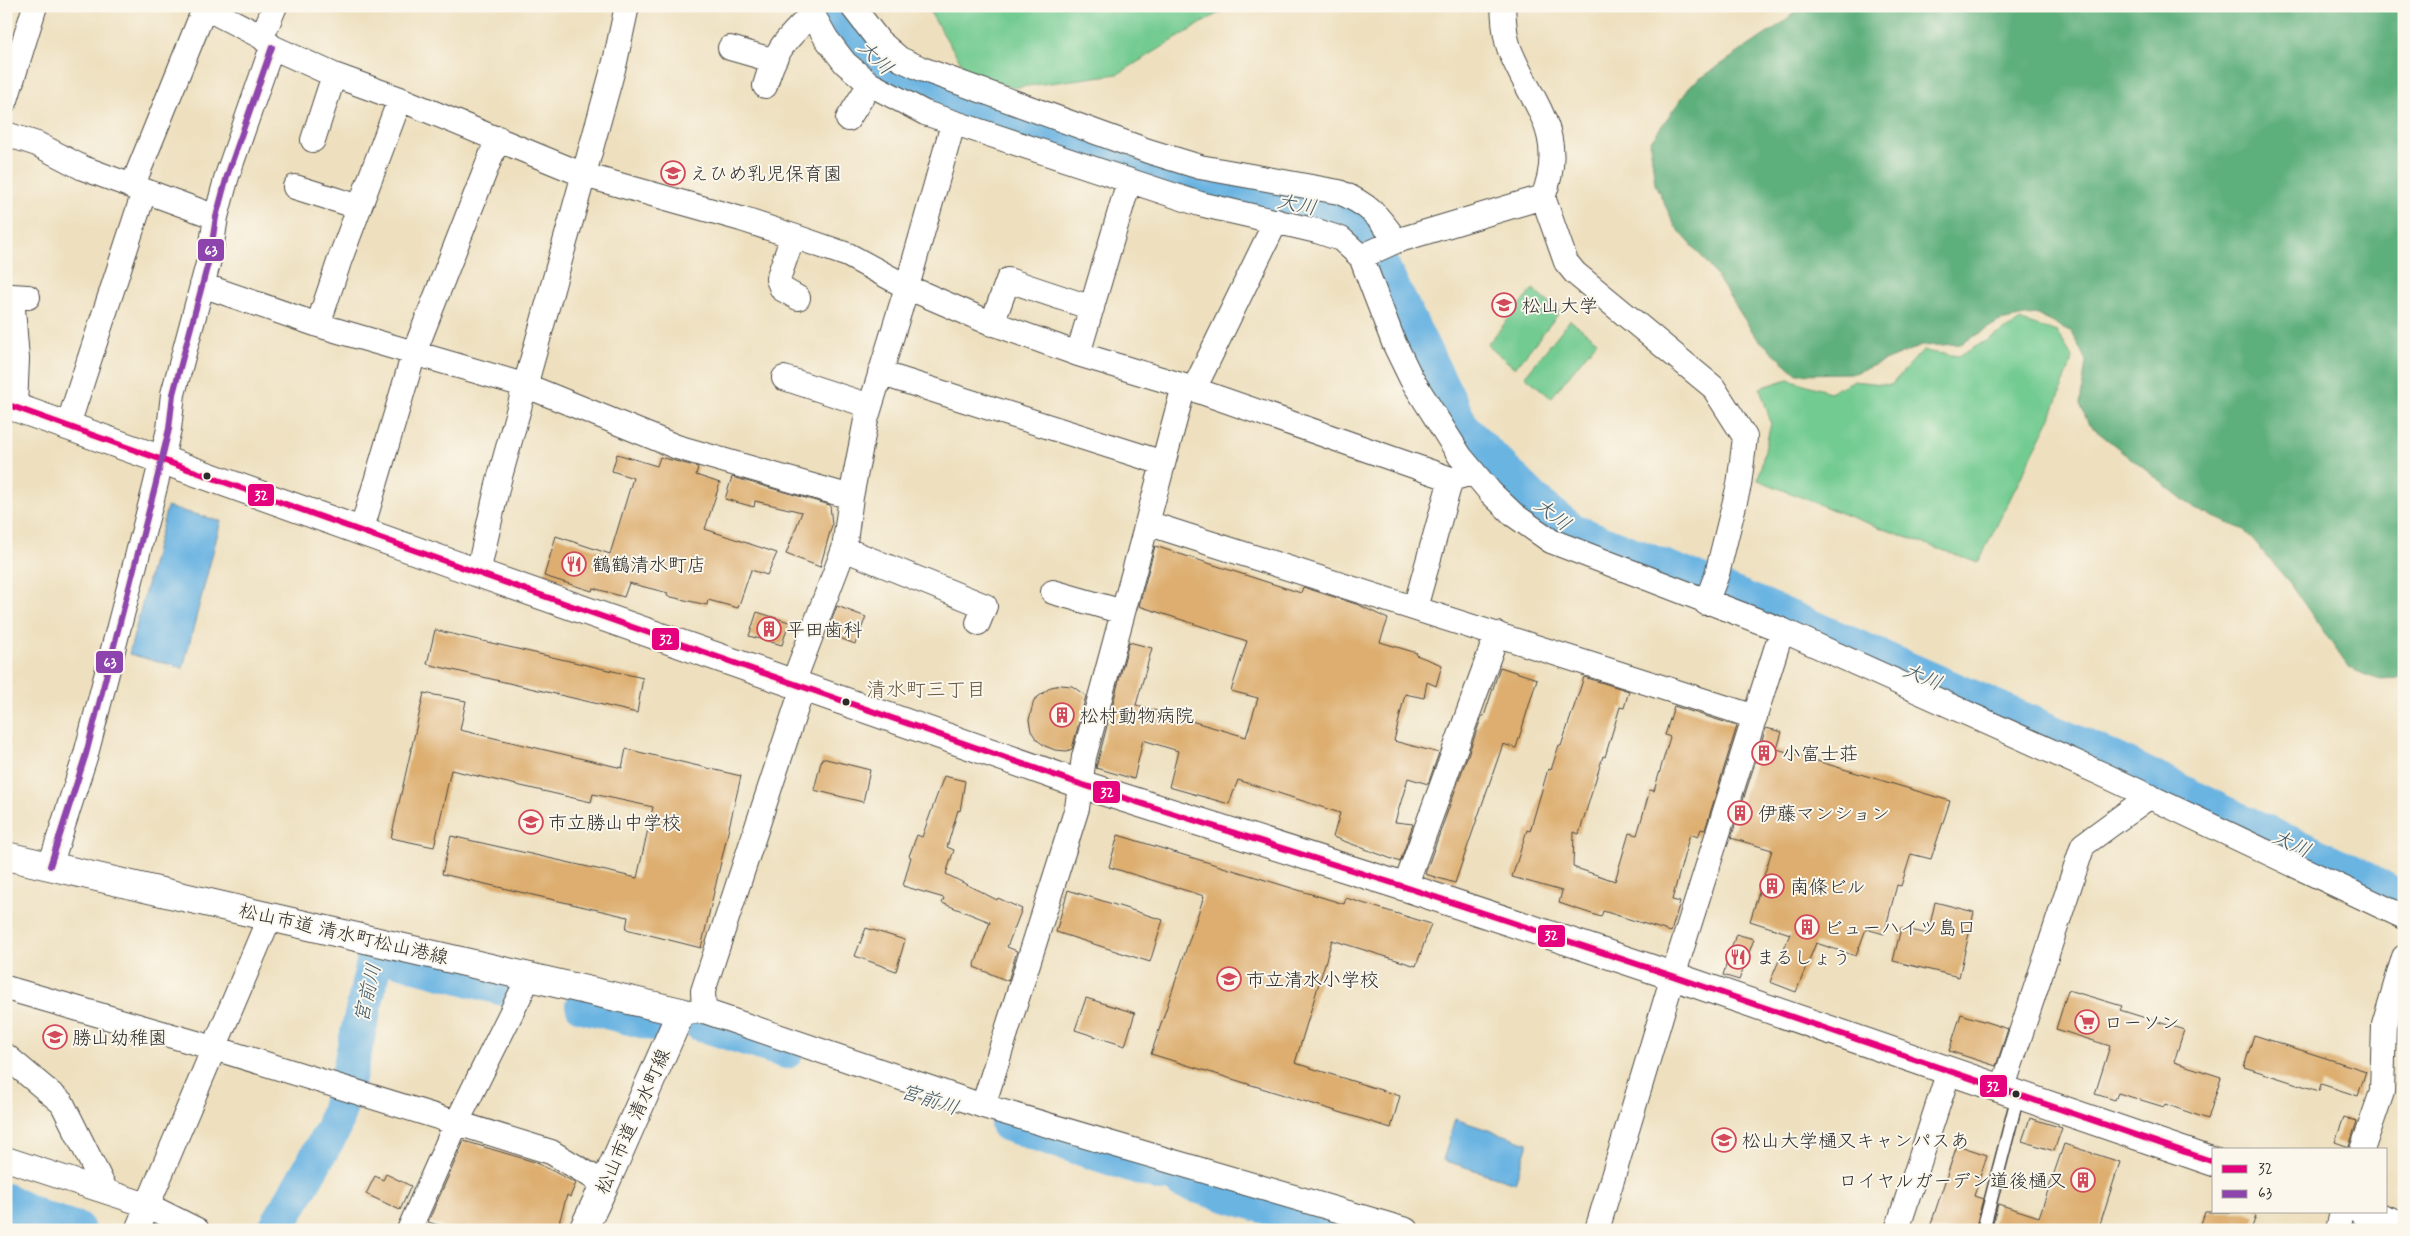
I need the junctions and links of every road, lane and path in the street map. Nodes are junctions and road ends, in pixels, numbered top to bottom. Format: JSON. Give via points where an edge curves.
{"nodes":[{"id":1,"x":35,"y":6,"type":"edge"},
{"id":2,"x":275,"y":6,"type":"edge"},
{"id":3,"x":852,"y":6,"type":"edge"},
{"id":4,"x":1504,"y":6,"type":"edge"},
{"id":5,"x":204,"y":7,"type":"edge"},
{"id":6,"x":621,"y":8,"type":"edge"},
{"id":7,"x":810,"y":10,"type":"edge"},
{"id":8,"x":267,"y":42,"type":"junction"},
{"id":9,"x":730,"y":48,"type":"dead end"},
{"id":10,"x":772,"y":60,"type":"junction"},
{"id":11,"x":334,"y":75,"type":"junction"},
{"id":12,"x":870,"y":84,"type":"junction"},
{"id":13,"x":765,"y":86,"type":"dead end"},
{"id":14,"x":400,"y":98,"type":"junction"},
{"id":15,"x":6,"y":100,"type":"edge"},
{"id":16,"x":848,"y":119,"type":"dead end"},
{"id":17,"x":953,"y":124,"type":"junction"},
{"id":18,"x":6,"y":134,"type":"edge"},
{"id":19,"x":498,"y":138,"type":"junction"},
{"id":20,"x":313,"y":140,"type":"dead end"},
{"id":21,"x":584,"y":175,"type":"junction"},
{"id":22,"x":1129,"y":181,"type":"junction"},
{"id":23,"x":296,"y":187,"type":"dead end"},
{"id":24,"x":138,"y":190,"type":"junction"},
{"id":25,"x":1543,"y":197,"type":"junction"},
{"id":26,"x":359,"y":207,"type":"junction"},
{"id":27,"x":216,"y":218,"type":"junction"},
{"id":28,"x":1276,"y":222,"type":"junction"},
{"id":29,"x":793,"y":236,"type":"junction"},
{"id":30,"x":1393,"y":243,"type":"junction"},
{"id":31,"x":1365,"y":256,"type":"junction"},
{"id":32,"x":202,"y":284,"type":"junction"},
{"id":33,"x":907,"y":286,"type":"junction"},
{"id":34,"x":28,"y":297,"type":"dead end"},
{"id":35,"x":798,"y":298,"type":"dead end"},
{"id":36,"x":1092,"y":308,"type":"junction"},
{"id":37,"x":992,"y":324,"type":"junction"},
{"id":38,"x":318,"y":325,"type":"junction"},
{"id":39,"x":414,"y":353,"type":"junction"},
{"id":40,"x":1078,"y":354,"type":"junction"},
{"id":41,"x":880,"y":373,"type":"junction"},
{"id":42,"x":784,"y":378,"type":"dead end"},
{"id":43,"x":527,"y":386,"type":"junction"},
{"id":44,"x":1189,"y":387,"type":"junction"},
{"id":45,"x":10,"y":405,"type":"edge"},
{"id":46,"x":870,"y":406,"type":"junction"},
{"id":47,"x":68,"y":425,"type":"junction"},
{"id":48,"x":161,"y":460,"type":"junction"},
{"id":49,"x":1163,"y":463,"type":"junction"},
{"id":50,"x":1462,"y":476,"type":"junction"},
{"id":51,"x":852,"y":497,"type":"junction"},
{"id":52,"x":1147,"y":523,"type":"junction"},
{"id":53,"x":361,"y":532,"type":"junction"},
{"id":54,"x":844,"y":549,"type":"junction"},
{"id":55,"x":478,"y":573,"type":"junction"},
{"id":56,"x":1053,"y":592,"type":"dead end"},
{"id":57,"x":1707,"y":600,"type":"junction"},
{"id":58,"x":1415,"y":608,"type":"junction"},
{"id":59,"x":1123,"y":612,"type":"junction"},
{"id":60,"x":978,"y":623,"type":"dead end"},
{"id":61,"x":1782,"y":630,"type":"junction"},
{"id":62,"x":1497,"y":634,"type":"junction"},
{"id":63,"x":798,"y":685,"type":"junction"},
{"id":64,"x":1755,"y":717,"type":"junction"},
{"id":65,"x":1080,"y":784,"type":"junction"},
{"id":66,"x":2150,"y":796,"type":"junction"},
{"id":67,"x":6,"y":856,"type":"edge"},
{"id":68,"x":50,"y":866,"type":"junction"},
{"id":69,"x":1405,"y":887,"type":"junction"},
{"id":70,"x":270,"y":916,"type":"junction"},
{"id":71,"x":2404,"y":917,"type":"edge"},
{"id":72,"x":2404,"y":957,"type":"edge"},
{"id":73,"x":1673,"y":976,"type":"junction"},
{"id":74,"x":529,"y":977,"type":"junction"},
{"id":75,"x":6,"y":988,"type":"edge"},
{"id":76,"x":692,"y":1011,"type":"junction"},
{"id":77,"x":214,"y":1048,"type":"junction"},
{"id":78,"x":6,"y":1056,"type":"edge"},
{"id":79,"x":1949,"y":1071,"type":"junction"},
{"id":80,"x":2010,"y":1093,"type":"junction"},
{"id":81,"x":983,"y":1106,"type":"junction"},
{"id":82,"x":456,"y":1124,"type":"junction"},
{"id":83,"x":2363,"y":1148,"type":"edge"},
{"id":84,"x":6,"y":1159,"type":"edge"},
{"id":85,"x":2212,"y":1161,"type":"edge"},
{"id":86,"x":606,"y":1184,"type":"junction"},
{"id":87,"x":106,"y":1191,"type":"junction"},
{"id":88,"x":147,"y":1205,"type":"junction"},
{"id":89,"x":2342,"y":1214,"type":"edge"},
{"id":90,"x":2370,"y":1214,"type":"edge"},
{"id":91,"x":2404,"y":1226,"type":"edge"},
{"id":92,"x":137,"y":1230,"type":"edge"},
{"id":93,"x":197,"y":1230,"type":"edge"},
{"id":94,"x":409,"y":1230,"type":"edge"},
{"id":95,"x":583,"y":1230,"type":"edge"},
{"id":96,"x":1406,"y":1230,"type":"edge"},
{"id":97,"x":1597,"y":1230,"type":"edge"},
{"id":98,"x":1897,"y":1230,"type":"edge"},
{"id":99,"x":1983,"y":1230,"type":"edge"},
{"id":100,"x":2338,"y":1230,"type":"edge"}],
"edges":[{"from":1,"to":15,"type":"street"},
{"from":2,"to":8,"type":"street"},
{"from":3,"to":30,"type":"street","via":[[879,41],[900,60],[1200,167],[1338,192],[1379,217]]},
{"from":4,"to":25,"type":"street","via":[[1504,30],[1509,48],[1549,132],[1550,178]]},
{"from":5,"to":8,"type":"street"},
{"from":5,"to":24,"type":"street"},
{"from":6,"to":21,"type":"street","via":[[616,62]]},
{"from":7,"to":10,"type":"street"},
{"from":7,"to":12,"type":"street","via":[[845,63]]},
{"from":8,"to":11,"type":"street"},
{"from":8,"to":27,"type":"street"},
{"from":9,"to":10,"type":"street"},
{"from":10,"to":13,"type":"street"},
{"from":11,"to":14,"type":"street"},
{"from":11,"to":20,"type":"street"},
{"from":12,"to":16,"type":"street"},
{"from":12,"to":17,"type":"street"},
{"from":14,"to":19,"type":"street"},
{"from":14,"to":26,"type":"street"},
{"from":17,"to":22,"type":"street"},
{"from":17,"to":33,"type":"street"},
{"from":18,"to":24,"type":"street","via":[[38,144],[83,168]]},
{"from":19,"to":21,"type":"street"},
{"from":19,"to":39,"type":"street"},
{"from":21,"to":29,"type":"street"},
{"from":21,"to":43,"type":"street"},
{"from":22,"to":28,"type":"street","via":[[1200,204]]},
{"from":22,"to":36,"type":"street"},
{"from":23,"to":26,"type":"street"},
{"from":24,"to":27,"type":"street"},
{"from":24,"to":47,"type":"street"},
{"from":25,"to":30,"type":"street"},
{"from":25,"to":57,"type":"street","via":[[1566,262],[1575,273],[1713,387],[1745,437],[1739,485],[1717,574]]},
{"from":26,"to":38,"type":"street"},
{"from":27,"to":32,"type":"street"},
{"from":28,"to":31,"type":"street","via":[[1341,239]]},
{"from":28,"to":44,"type":"street"},
{"from":29,"to":33,"type":"street","via":[[848,255]]},
{"from":29,"to":35,"type":"street","via":[[778,279],[782,289]]},
{"from":30,"to":31,"type":"street"},
{"from":31,"to":50,"type":"street","via":[[1394,343],[1411,378],[1460,456]]},
{"from":32,"to":38,"type":"street"},
{"from":32,"to":48,"type":"street","via":[[173,394]]},
{"from":33,"to":37,"type":"street"},
{"from":33,"to":41,"type":"street"},
{"from":34,"to":45,"type":"street","via":[[12,296],[17,359]]},
{"from":36,"to":37,"type":"street","via":[[1008,280]]},
{"from":36,"to":40,"type":"street"},
{"from":37,"to":40,"type":"street"},
{"from":38,"to":39,"type":"street"},
{"from":39,"to":43,"type":"street"},
{"from":39,"to":53,"type":"street"},
{"from":40,"to":44,"type":"street"},
{"from":41,"to":46,"type":"street"},
{"from":41,"to":49,"type":"street"},
{"from":42,"to":46,"type":"street"},
{"from":43,"to":51,"type":"street","via":[[677,447]]},
{"from":43,"to":55,"type":"street","via":[[499,480]]},
{"from":44,"to":49,"type":"street"},
{"from":44,"to":50,"type":"street"},
{"from":45,"to":47,"type":"main road"},
{"from":46,"to":51,"type":"street"},
{"from":47,"to":48,"type":"main road"},
{"from":48,"to":53,"type":"main road"},
{"from":48,"to":68,"type":"street","via":[[86,754]]},
{"from":49,"to":52,"type":"street"},
{"from":50,"to":57,"type":"street","via":[[1551,541]]},
{"from":50,"to":58,"type":"street"},
{"from":51,"to":54,"type":"street"},
{"from":52,"to":58,"type":"street"},
{"from":52,"to":59,"type":"street"},
{"from":53,"to":55,"type":"main road"},
{"from":54,"to":60,"type":"street","via":[[985,606]]},
{"from":54,"to":63,"type":"street"},
{"from":55,"to":63,"type":"main road"},
{"from":56,"to":59,"type":"street"},
{"from":57,"to":61,"type":"street"},
{"from":58,"to":62,"type":"street"},
{"from":59,"to":65,"type":"street","via":[[1084,757]]},
{"from":61,"to":64,"type":"street"},
{"from":61,"to":66,"type":"street"},
{"from":62,"to":64,"type":"street"},
{"from":62,"to":69,"type":"street"},
{"from":63,"to":65,"type":"main road"},
{"from":63,"to":76,"type":"street","via":[[703,991]]},
{"from":64,"to":73,"type":"street"},
{"from":65,"to":69,"type":"main road"},
{"from":65,"to":81,"type":"street","via":[[1077,808]]},
{"from":66,"to":71,"type":"street"},
{"from":66,"to":80,"type":"street","via":[[2083,845]]},
{"from":67,"to":68,"type":"main road","name":"松山市道 清水町松山港線"},
{"from":68,"to":70,"type":"main road","name":"松山市道 清水町松山港線"},
{"from":69,"to":73,"type":"main road"},
{"from":70,"to":74,"type":"main road","name":"松山市道 清水町松山港線"},
{"from":70,"to":77,"type":"street"},
{"from":72,"to":83,"type":"street","via":[[2384,1025],[2382,1092]]},
{"from":73,"to":79,"type":"main road"},
{"from":73,"to":97,"type":"street"},
{"from":74,"to":76,"type":"main road","name":"松山市道 清水町松山港線"},
{"from":74,"to":82,"type":"street"},
{"from":75,"to":77,"type":"street"},
{"from":76,"to":81,"type":"street"},
{"from":76,"to":86,"type":"main road","name":"松山市道 清水町線"},
{"from":77,"to":82,"type":"street"},
{"from":77,"to":88,"type":"street"},
{"from":78,"to":87,"type":"street","via":[[62,1103]]},
{"from":79,"to":80,"type":"main road"},
{"from":79,"to":98,"type":"street"},
{"from":80,"to":85,"type":"main road"},
{"from":80,"to":99,"type":"lane"},
{"from":81,"to":96,"type":"street"},
{"from":82,"to":86,"type":"street","via":[[550,1152]]},
{"from":82,"to":94,"type":"street"},
{"from":84,"to":87,"type":"street"},
{"from":86,"to":95,"type":"main road","name":"松山市道 清水町線"},
{"from":87,"to":88,"type":"street"},
{"from":88,"to":92,"type":"street"},
{"from":88,"to":93,"type":"street"},
{"from":89,"to":100,"type":"street"},
{"from":90,"to":91,"type":"main road"}]}
